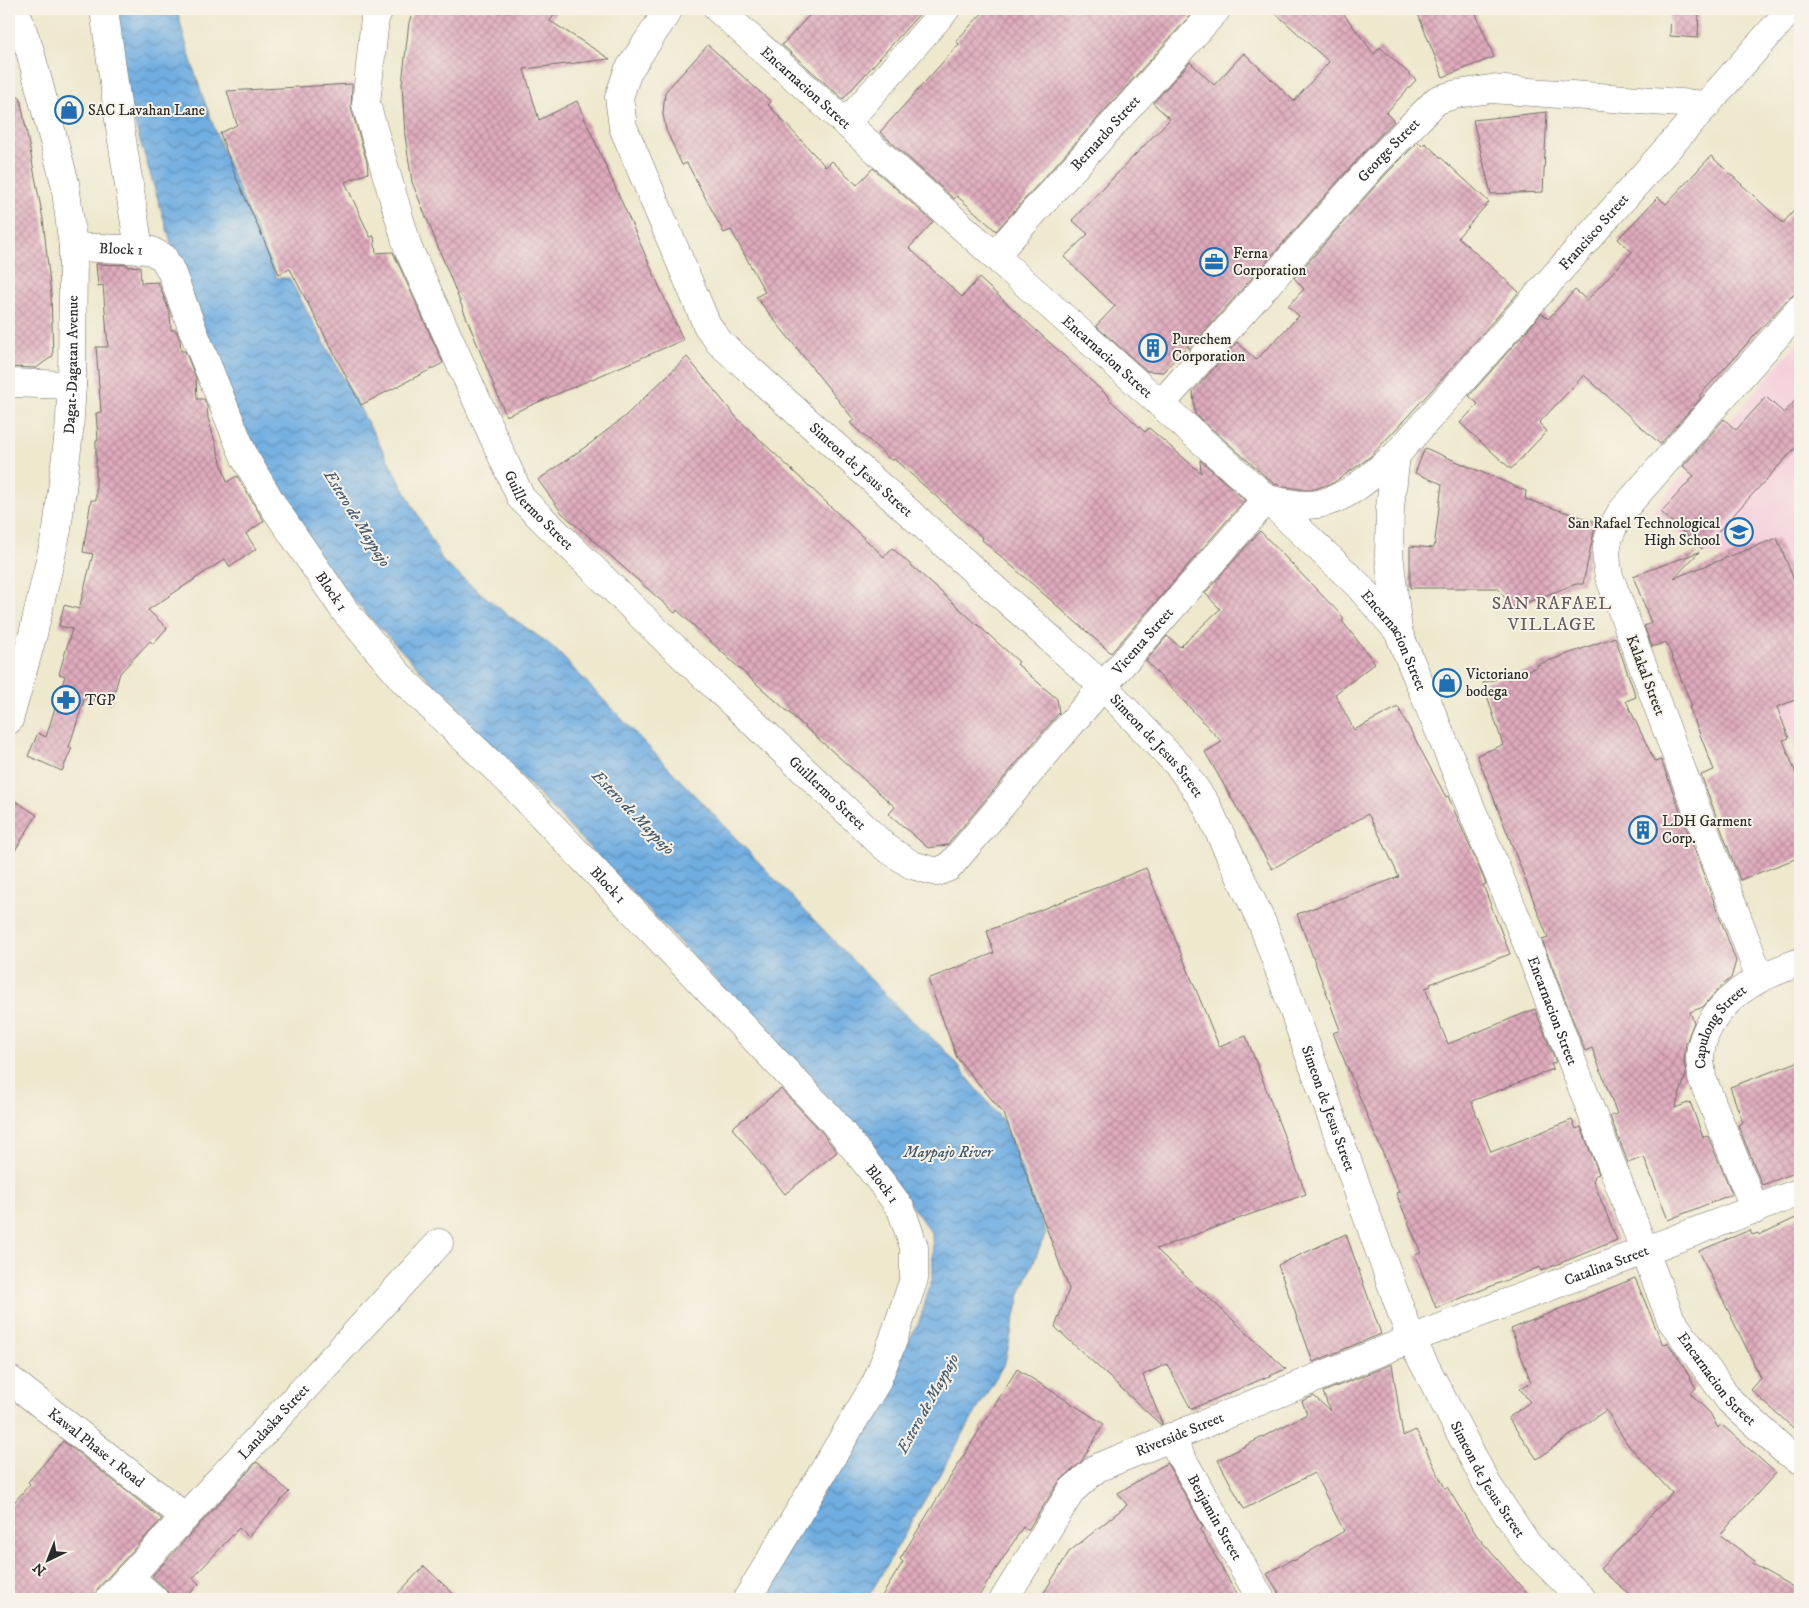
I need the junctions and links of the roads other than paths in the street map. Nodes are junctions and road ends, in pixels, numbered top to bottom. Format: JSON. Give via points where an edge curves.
{"nodes":[{"id":1,"x":15,"y":9,"type":"edge"},
{"id":2,"x":104,"y":9,"type":"edge"},
{"id":3,"x":379,"y":9,"type":"edge"},
{"id":4,"x":669,"y":9,"type":"edge"},
{"id":5,"x":718,"y":9,"type":"edge"},
{"id":6,"x":946,"y":9,"type":"edge"},
{"id":7,"x":1217,"y":9,"type":"edge"},
{"id":8,"x":1790,"y":9,"type":"edge"},
{"id":9,"x":1707,"y":105,"type":"junction"},
{"id":10,"x":846,"y":123,"type":"junction"},
{"id":11,"x":73,"y":247,"type":"junction"},
{"id":12,"x":140,"y":249,"type":"junction"},
{"id":13,"x":994,"y":256,"type":"junction"},
{"id":14,"x":1800,"y":309,"type":"edge"},
{"id":15,"x":9,"y":383,"type":"edge"},
{"id":16,"x":72,"y":385,"type":"junction"},
{"id":17,"x":1161,"y":404,"type":"junction"},
{"id":18,"x":1396,"y":455,"type":"junction"},
{"id":19,"x":1268,"y":499,"type":"junction"},
{"id":20,"x":1398,"y":631,"type":"junction"},
{"id":21,"x":1103,"y":686,"type":"junction"},
{"id":22,"x":9,"y":720,"type":"edge"},
{"id":23,"x":937,"y":872,"type":"joint"},
{"id":24,"x":1800,"y":962,"type":"edge"},
{"id":25,"x":1760,"y":978,"type":"junction"},
{"id":26,"x":1800,"y":1192,"type":"edge"},
{"id":27,"x":1755,"y":1210,"type":"junction"},
{"id":28,"x":439,"y":1243,"type":"dead end"},
{"id":29,"x":1644,"y":1251,"type":"junction"},
{"id":30,"x":1412,"y":1339,"type":"junction"},
{"id":31,"x":9,"y":1379,"type":"edge"},
{"id":32,"x":1170,"y":1437,"type":"junction"},
{"id":33,"x":1800,"y":1460,"type":"edge"},
{"id":34,"x":185,"y":1517,"type":"junction"},
{"id":35,"x":129,"y":1577,"type":"junction"},
{"id":36,"x":109,"y":1599,"type":"edge"},
{"id":37,"x":154,"y":1599,"type":"edge"},
{"id":38,"x":747,"y":1599,"type":"edge"},
{"id":39,"x":1004,"y":1599,"type":"edge"},
{"id":40,"x":1260,"y":1599,"type":"edge"},
{"id":41,"x":1582,"y":1599,"type":"edge"}],
"edges":[{"from":1,"to":11,"type":"street","name":"Dagat-Dagatan Avenue","via":[[30,51],[65,183]]},
{"from":2,"to":12,"type":"street","via":[[120,134]]},
{"from":3,"to":23,"type":"street","name":"Guillermo Street","via":[[375,18],[366,104],[405,239],[521,498],[885,846],[912,865]]},
{"from":4,"to":21,"type":"street","name":"Simeon de Jesus Street","via":[[628,70],[619,97],[623,127],[707,325],[720,343]]},
{"from":5,"to":10,"type":"street","name":"Encarnacion Street"},
{"from":6,"to":10,"type":"street"},
{"from":7,"to":13,"type":"street","name":"Bernardo Street"},
{"from":8,"to":9,"type":"street","name":"Francisco Street"},
{"from":9,"to":17,"type":"street","name":"George Street","via":[[1491,89],[1437,100],[1375,164]]},
{"from":9,"to":18,"type":"street","name":"Francisco Street"},
{"from":10,"to":13,"type":"street","name":"Encarnacion Street"},
{"from":11,"to":12,"type":"street","name":"Block 1"},
{"from":11,"to":16,"type":"street","name":"Dagat-Dagatan Avenue"},
{"from":12,"to":38,"type":"street","name":"Block 1","via":[[163,257],[171,271],[245,458],[274,507],[345,611],[404,681],[513,785],[832,1120],[901,1209],[914,1247],[914,1279],[892,1343],[876,1383]]},
{"from":13,"to":17,"type":"street","name":"Encarnacion Street"},
{"from":14,"to":25,"type":"street","name":"Kalakal Street","via":[[1621,512],[1609,533],[1605,557],[1608,576]]},
{"from":15,"to":16,"type":"street"},
{"from":16,"to":22,"type":"street","name":"Dagat-Dagatan Avenue","via":[[70,432],[57,530]]},
{"from":17,"to":19,"type":"street","name":"Encarnacion Street"},
{"from":18,"to":19,"type":"street","name":"Francisco Street","via":[[1340,497],[1318,504]]},
{"from":18,"to":20,"type":"street","via":[[1389,554]]},
{"from":19,"to":20,"type":"street","name":"Encarnacion Street","via":[[1357,584]]},
{"from":19,"to":21,"type":"street","name":"Vicenta Street"},
{"from":20,"to":29,"type":"street","name":"Encarnacion Street","via":[[1528,946]]},
{"from":21,"to":23,"type":"street","name":"Vicenta Street","via":[[949,867]]},
{"from":21,"to":30,"type":"street","name":"Simeon de Jesus Street","via":[[1180,767],[1206,804],[1263,925]]},
{"from":24,"to":25,"type":"street","name":"Capulong Street"},
{"from":25,"to":27,"type":"street","name":"Capulong Street","via":[[1734,996],[1714,1017],[1700,1057],[1702,1078]]},
{"from":26,"to":27,"type":"street","name":"Catalina Street"},
{"from":27,"to":29,"type":"street","name":"Catalina Street"},
{"from":28,"to":34,"type":"street","name":"Landaska Street"},
{"from":29,"to":30,"type":"street","name":"Catalina Street"},
{"from":29,"to":33,"type":"street","name":"Encarnacion Street","via":[[1671,1320],[1730,1400],[1784,1450]]},
{"from":30,"to":32,"type":"street","name":"Riverside Street"},
{"from":30,"to":41,"type":"street","name":"Simeon de Jesus Street","via":[[1487,1484],[1528,1545]]},
{"from":31,"to":34,"type":"street","name":"Kawal Phase 1 Road"},
{"from":32,"to":39,"type":"street","name":"Riverside Street","via":[[1097,1468],[1072,1490]]},
{"from":32,"to":40,"type":"street","name":"Benjamin Street"},
{"from":34,"to":35,"type":"street","name":"Landaska Street"},
{"from":35,"to":36,"type":"street","name":"Landaska Street"},
{"from":35,"to":37,"type":"street"}]}
